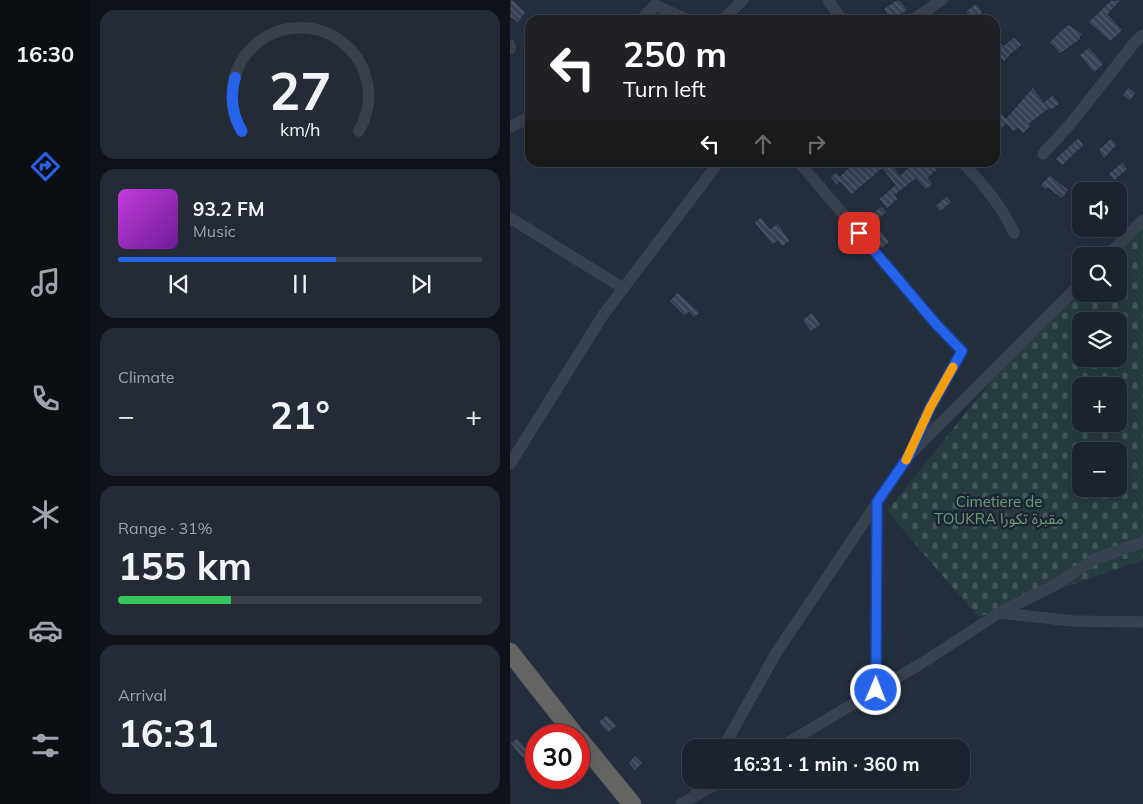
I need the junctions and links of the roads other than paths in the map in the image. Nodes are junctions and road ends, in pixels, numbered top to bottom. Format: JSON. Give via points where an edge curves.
{"nodes":[{"id":1,"x":742,"y":0,"type":"edge"},
{"id":2,"x":828,"y":0,"type":"edge"},
{"id":3,"x":942,"y":0,"type":"edge"},
{"id":4,"x":646,"y":15,"type":"edge"},
{"id":5,"x":677,"y":15,"type":"edge"},
{"id":6,"x":727,"y":15,"type":"edge"},
{"id":7,"x":838,"y":15,"type":"edge"},
{"id":8,"x":920,"y":15,"type":"edge"},
{"id":9,"x":1143,"y":35,"type":"edge"},
{"id":10,"x":525,"y":120,"type":"edge"},
{"id":11,"x":510,"y":127,"type":"edge"},
{"id":12,"x":1043,"y":154,"type":"dead end"},
{"id":13,"x":715,"y":167,"type":"edge"},
{"id":14,"x":803,"y":167,"type":"edge"},
{"id":15,"x":967,"y":167,"type":"edge"},
{"id":16,"x":510,"y":218,"type":"edge"},
{"id":17,"x":1143,"y":220,"type":"edge"},
{"id":18,"x":1014,"y":233,"type":"dead end"},
{"id":19,"x":1116,"y":247,"type":"edge"},
{"id":20,"x":623,"y":288,"type":"junction"},
{"id":21,"x":1072,"y":292,"type":"edge"},
{"id":22,"x":910,"y":454,"type":"junction"},
{"id":23,"x":510,"y":464,"type":"edge"},
{"id":24,"x":877,"y":502,"type":"junction"},
{"id":25,"x":1143,"y":542,"type":"edge"},
{"id":26,"x":999,"y":613,"type":"junction"},
{"id":27,"x":1143,"y":622,"type":"edge"},
{"id":28,"x":510,"y":652,"type":"edge"},
{"id":29,"x":876,"y":690,"type":"junction"},
{"id":30,"x":567,"y":724,"type":"edge"},
{"id":31,"x":727,"y":739,"type":"edge"},
{"id":32,"x":794,"y":739,"type":"edge"},
{"id":33,"x":590,"y":752,"type":"edge"},
{"id":34,"x":699,"y":789,"type":"edge"},
{"id":35,"x":708,"y":789,"type":"edge"},
{"id":36,"x":694,"y":797,"type":"junction"},
{"id":37,"x":632,"y":804,"type":"edge"},
{"id":38,"x":681,"y":804,"type":"edge"}],
"edges":[{"from":1,"to":6,"type":"street"},
{"from":2,"to":7,"type":"street"},
{"from":3,"to":8,"type":"street"},
{"from":4,"to":5,"type":"street","via":[[655,5]]},
{"from":9,"to":12,"type":"street"},
{"from":10,"to":11,"type":"street"},
{"from":13,"to":20,"type":"street"},
{"from":14,"to":22,"type":"street","via":[[962,351],[930,408]]},
{"from":15,"to":18,"type":"street","via":[[991,194]]},
{"from":16,"to":20,"type":"street"},
{"from":17,"to":19,"type":"street"},
{"from":20,"to":23,"type":"street"},
{"from":21,"to":22,"type":"street"},
{"from":22,"to":24,"type":"street"},
{"from":24,"to":29,"type":"street"},
{"from":24,"to":31,"type":"street","via":[[776,653]]},
{"from":25,"to":26,"type":"street","via":[[1095,559],[1055,585]]},
{"from":26,"to":27,"type":"street"},
{"from":26,"to":29,"type":"street"},
{"from":28,"to":30,"type":"highway"},
{"from":29,"to":32,"type":"street"},
{"from":33,"to":37,"type":"highway"},
{"from":34,"to":36,"type":"street"},
{"from":35,"to":36,"type":"street"},
{"from":36,"to":38,"type":"street"}]}
